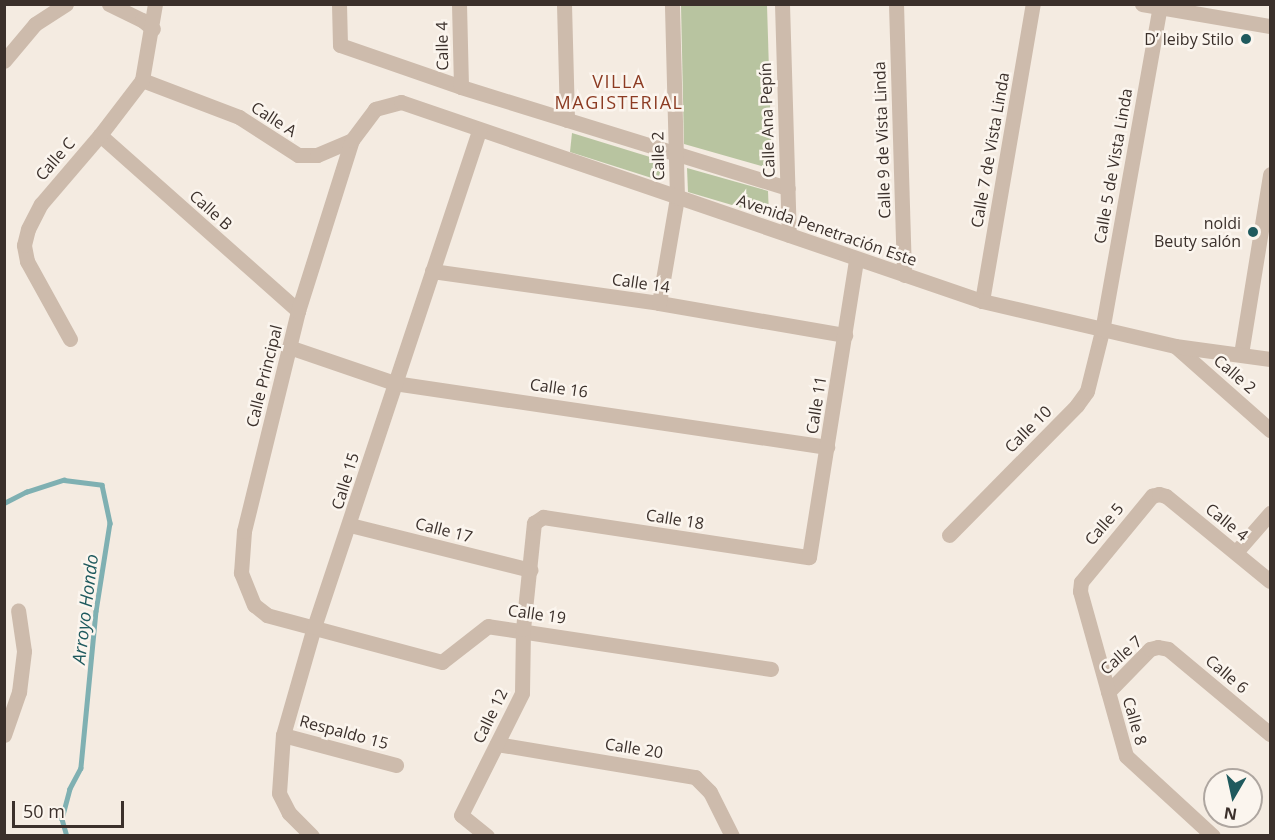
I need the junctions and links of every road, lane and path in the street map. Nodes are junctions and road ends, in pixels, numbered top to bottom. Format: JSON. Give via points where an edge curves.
{"nodes":[{"id":1,"x":66,"y":4,"type":"edge"},
{"id":2,"x":109,"y":4,"type":"edge"},
{"id":3,"x":155,"y":4,"type":"edge"},
{"id":4,"x":339,"y":4,"type":"edge"},
{"id":5,"x":459,"y":4,"type":"edge"},
{"id":6,"x":564,"y":4,"type":"edge"},
{"id":7,"x":672,"y":4,"type":"edge"},
{"id":8,"x":782,"y":4,"type":"edge"},
{"id":9,"x":896,"y":4,"type":"edge"},
{"id":10,"x":1033,"y":4,"type":"edge"},
{"id":11,"x":1142,"y":4,"type":"edge"},
{"id":12,"x":1160,"y":8,"type":"junction"},
{"id":13,"x":1270,"y":26,"type":"edge"},
{"id":14,"x":153,"y":28,"type":"junction"},
{"id":15,"x":4,"y":61,"type":"edge"},
{"id":16,"x":142,"y":80,"type":"junction"},
{"id":17,"x":461,"y":87,"type":"junction"},
{"id":18,"x":382,"y":105,"type":"joint"},
{"id":19,"x":567,"y":120,"type":"junction"},
{"id":20,"x":479,"y":131,"type":"junction"},
{"id":21,"x":100,"y":135,"type":"junction"},
{"id":22,"x":352,"y":140,"type":"junction"},
{"id":23,"x":676,"y":153,"type":"junction"},
{"id":24,"x":1270,"y":174,"type":"edge"},
{"id":25,"x":788,"y":188,"type":"junction"},
{"id":26,"x":677,"y":198,"type":"junction"},
{"id":27,"x":789,"y":235,"type":"junction"},
{"id":28,"x":856,"y":259,"type":"junction"},
{"id":29,"x":432,"y":271,"type":"junction"},
{"id":30,"x":904,"y":275,"type":"junction"},
{"id":31,"x":982,"y":301,"type":"junction"},
{"id":32,"x":659,"y":303,"type":"junction"},
{"id":33,"x":298,"y":311,"type":"junction"},
{"id":34,"x":1102,"y":331,"type":"junction"},
{"id":35,"x":845,"y":335,"type":"junction"},
{"id":36,"x":70,"y":339,"type":"dead end"},
{"id":37,"x":1175,"y":346,"type":"junction"},
{"id":38,"x":289,"y":347,"type":"junction"},
{"id":39,"x":1241,"y":354,"type":"junction"},
{"id":40,"x":1270,"y":359,"type":"edge"},
{"id":41,"x":394,"y":383,"type":"junction"},
{"id":42,"x":1270,"y":430,"type":"edge"},
{"id":43,"x":827,"y":447,"type":"junction"},
{"id":44,"x":1159,"y":494,"type":"joint"},
{"id":45,"x":1270,"y":513,"type":"edge"},
{"id":46,"x":537,"y":519,"type":"joint"},
{"id":47,"x":350,"y":525,"type":"junction"},
{"id":48,"x":949,"y":535,"type":"dead end"},
{"id":49,"x":1236,"y":552,"type":"junction"},
{"id":50,"x":809,"y":557,"type":"joint"},
{"id":51,"x":530,"y":570,"type":"junction"},
{"id":52,"x":1270,"y":581,"type":"edge"},
{"id":53,"x":1081,"y":582,"type":"joint"},
{"id":54,"x":18,"y":610,"type":"dead end"},
{"id":55,"x":314,"y":627,"type":"junction"},
{"id":56,"x":523,"y":629,"type":"junction"},
{"id":57,"x":1158,"y":646,"type":"joint"},
{"id":58,"x":771,"y":669,"type":"dead end"},
{"id":59,"x":1108,"y":692,"type":"junction"},
{"id":60,"x":1270,"y":734,"type":"edge"},
{"id":61,"x":4,"y":735,"type":"edge"},
{"id":62,"x":283,"y":735,"type":"junction"},
{"id":63,"x":497,"y":744,"type":"junction"},
{"id":64,"x":396,"y":765,"type":"dead end"},
{"id":65,"x":312,"y":836,"type":"edge"},
{"id":66,"x":487,"y":836,"type":"edge"},
{"id":67,"x":732,"y":836,"type":"edge"},
{"id":68,"x":1213,"y":836,"type":"edge"}],
"edges":[{"from":1,"to":15,"type":"street","via":[[35,24]]},
{"from":2,"to":14,"type":"street"},
{"from":3,"to":14,"type":"street","name":"Calle C"},
{"from":4,"to":17,"type":"street","via":[[340,45]]},
{"from":5,"to":17,"type":"street","name":"Calle 4"},
{"from":6,"to":19,"type":"street"},
{"from":7,"to":23,"type":"street","name":"Calle 2"},
{"from":8,"to":25,"type":"street","name":"Calle Ana Pepín"},
{"from":9,"to":30,"type":"street","name":"Calle 9 de Vista Linda"},
{"from":10,"to":31,"type":"street","name":"Calle 7 de Vista Linda"},
{"from":11,"to":12,"type":"street"},
{"from":12,"to":13,"type":"street"},
{"from":12,"to":34,"type":"street","name":"Calle 5 de Vista Linda"},
{"from":14,"to":16,"type":"street","name":"Calle C"},
{"from":16,"to":21,"type":"street","name":"Calle C"},
{"from":16,"to":22,"type":"street","name":"Calle A","via":[[239,117],[298,155],[317,155]]},
{"from":17,"to":19,"type":"street"},
{"from":18,"to":20,"type":"street","name":"Avenida Penetración Este","via":[[401,102]]},
{"from":18,"to":22,"type":"street","name":"Calle Principal","via":[[375,108]]},
{"from":19,"to":23,"type":"street"},
{"from":20,"to":26,"type":"street","name":"Avenida Penetración Este"},
{"from":20,"to":29,"type":"street","name":"Calle 15"},
{"from":21,"to":33,"type":"street","name":"Calle B"},
{"from":21,"to":36,"type":"street","name":"Calle C","via":[[41,204],[24,245],[27,261]]},
{"from":22,"to":33,"type":"street","name":"Calle Principal"},
{"from":23,"to":25,"type":"street"},
{"from":23,"to":26,"type":"street","name":"Calle 2"},
{"from":24,"to":39,"type":"street"},
{"from":25,"to":27,"type":"street","name":"Calle Ana Pepín"},
{"from":26,"to":27,"type":"street","name":"Avenida Penetración Este"},
{"from":26,"to":32,"type":"street","name":"Calle 2"},
{"from":27,"to":28,"type":"street","name":"Avenida Penetración Este"},
{"from":28,"to":30,"type":"street","name":"Avenida Penetración Este"},
{"from":28,"to":35,"type":"street","name":"Calle 11"},
{"from":29,"to":32,"type":"street","name":"Calle 14"},
{"from":29,"to":41,"type":"street","name":"Calle 15"},
{"from":30,"to":31,"type":"street","name":"Avenida Penetración Este"},
{"from":31,"to":34,"type":"street","name":"Avenida Penetración Este"},
{"from":32,"to":35,"type":"street","name":"Calle 14"},
{"from":33,"to":38,"type":"street","name":"Calle Principal"},
{"from":34,"to":37,"type":"street","name":"Avenida Penetración Este"},
{"from":34,"to":48,"type":"street","name":"Calle 10","via":[[1083,399]]},
{"from":35,"to":43,"type":"street","name":"Calle 11"},
{"from":37,"to":39,"type":"street","name":"Avenida Penetración Este"},
{"from":37,"to":42,"type":"street","name":"Calle 2"},
{"from":38,"to":41,"type":"street","name":"Calle 16"},
{"from":38,"to":55,"type":"street","name":"Calle Principal","via":[[244,531],[241,573],[254,605],[267,615]]},
{"from":39,"to":40,"type":"street","name":"Avenida Penetración Este"},
{"from":41,"to":43,"type":"street","name":"Calle 16"},
{"from":41,"to":47,"type":"street","name":"Calle 15"},
{"from":43,"to":50,"type":"street","name":"Calle 11"},
{"from":44,"to":49,"type":"street","name":"Calle 4","via":[[1167,496]]},
{"from":44,"to":53,"type":"street","name":"Calle 5","via":[[1152,496]]},
{"from":45,"to":49,"type":"street"},
{"from":46,"to":50,"type":"street","name":"Calle 18"},
{"from":46,"to":51,"type":"street","name":"Calle 12"},
{"from":47,"to":51,"type":"street","name":"Calle 17"},
{"from":47,"to":55,"type":"street","name":"Calle 15"},
{"from":49,"to":52,"type":"street","name":"Calle 4"},
{"from":51,"to":56,"type":"street","name":"Calle 12"},
{"from":53,"to":59,"type":"street","name":"Calle 8","via":[[1080,591]]},
{"from":54,"to":61,"type":"street","via":[[24,651],[19,692]]},
{"from":55,"to":56,"type":"street","name":"Calle 19","via":[[442,662],[488,626]]},
{"from":55,"to":62,"type":"street","name":"Calle 15"},
{"from":56,"to":58,"type":"street","name":"Calle 19"},
{"from":56,"to":63,"type":"street","name":"Calle 12","via":[[524,686]]},
{"from":57,"to":59,"type":"street","name":"Calle 7","via":[[1150,649]]},
{"from":57,"to":60,"type":"street","name":"Calle 6","via":[[1168,649]]},
{"from":59,"to":68,"type":"street","name":"Calle 8","via":[[1126,756]]},
{"from":62,"to":64,"type":"street","name":"Respaldo 15"},
{"from":62,"to":65,"type":"street","name":"Calle 15","via":[[279,793],[289,813]]},
{"from":63,"to":66,"type":"street","name":"Calle 12","via":[[461,815]]},
{"from":63,"to":67,"type":"street","name":"Calle 20","via":[[695,777],[710,792]]}]}
